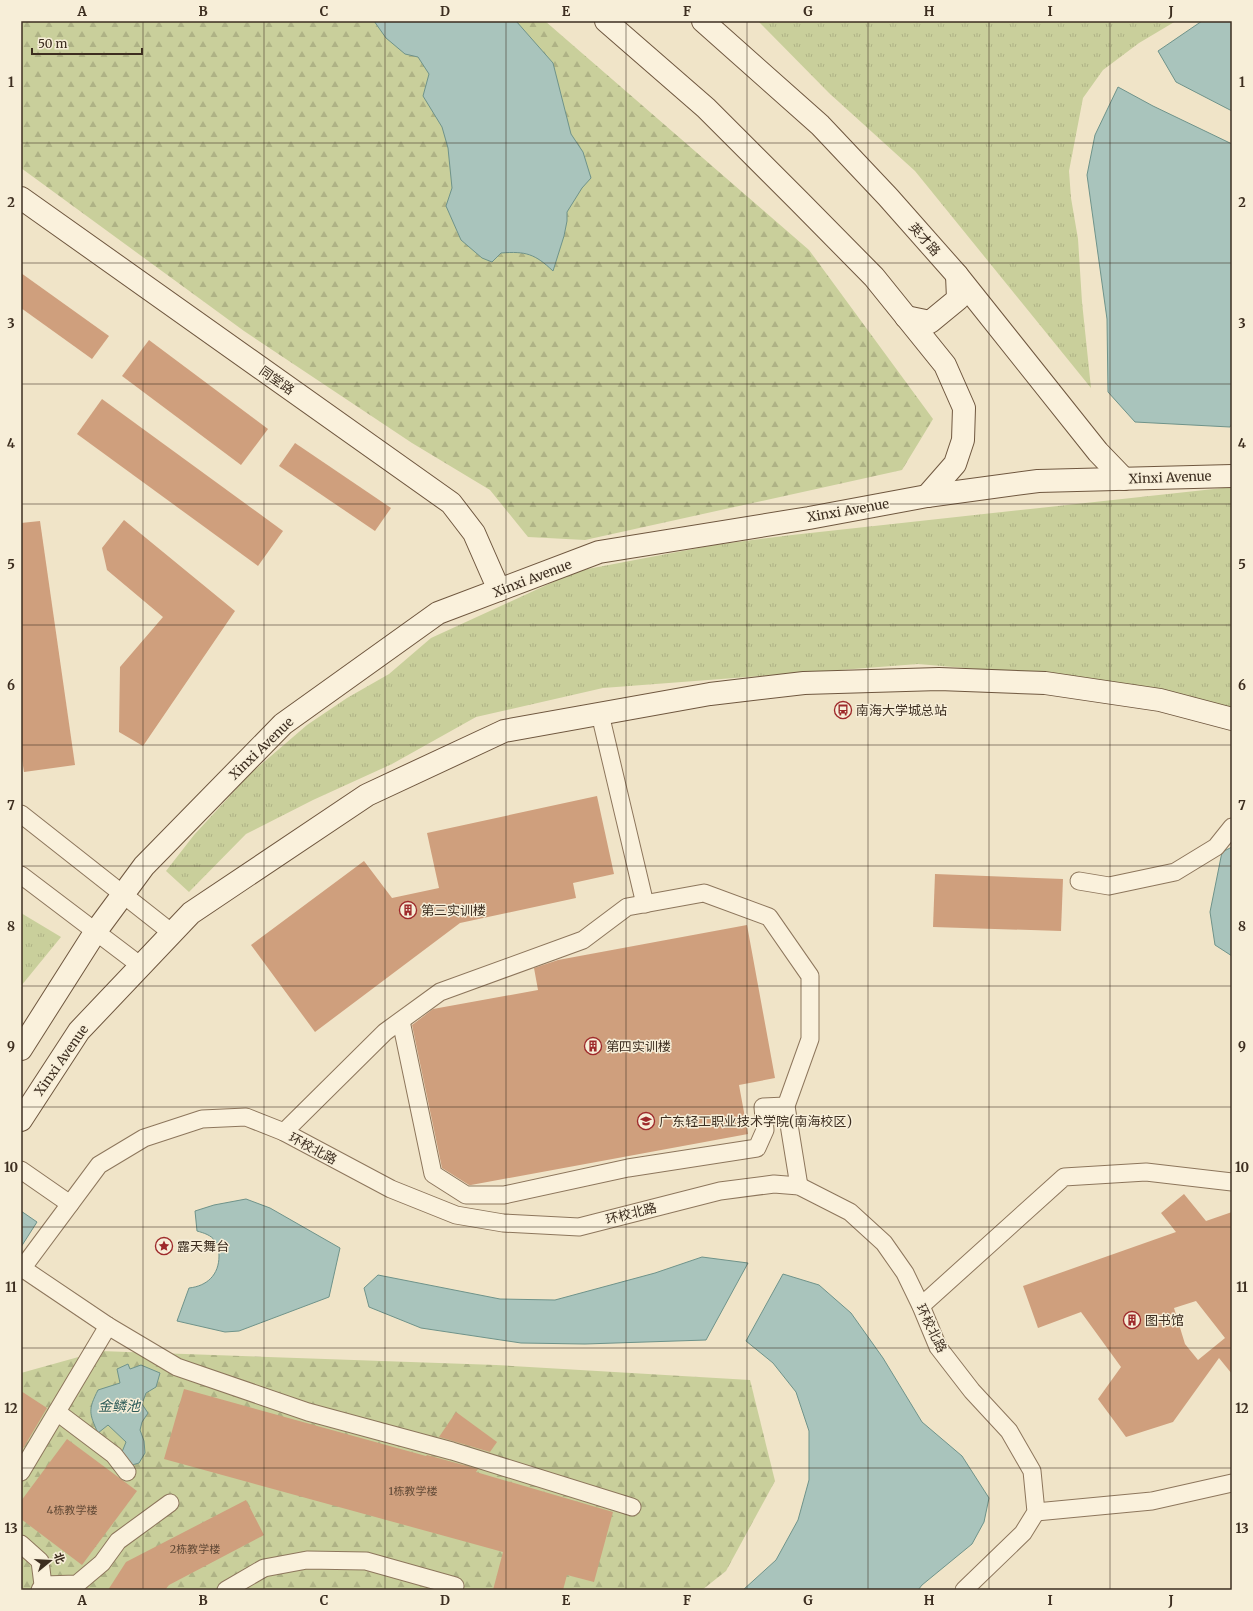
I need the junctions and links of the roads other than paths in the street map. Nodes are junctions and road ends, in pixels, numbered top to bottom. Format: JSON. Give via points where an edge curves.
{"nodes":[{"id":1,"x":606,"y":21,"type":"edge"},
{"id":2,"x":703,"y":21,"type":"edge"},
{"id":3,"x":21,"y":198,"type":"edge"},
{"id":4,"x":957,"y":275,"type":"junction"},
{"id":5,"x":906,"y":318,"type":"junction"},
{"id":6,"x":1232,"y":476,"type":"edge"},
{"id":7,"x":1124,"y":479,"type":"junction"},
{"id":8,"x":927,"y":496,"type":"junction"},
{"id":9,"x":499,"y":590,"type":"junction"},
{"id":10,"x":600,"y":714,"type":"junction"},
{"id":11,"x":1232,"y":719,"type":"edge"},
{"id":12,"x":21,"y":814,"type":"edge"},
{"id":13,"x":1232,"y":827,"type":"edge"},
{"id":14,"x":21,"y":875,"type":"edge"},
{"id":15,"x":1079,"y":881,"type":"dead end"},
{"id":16,"x":123,"y":895,"type":"junction"},
{"id":17,"x":644,"y":904,"type":"junction"},
{"id":18,"x":96,"y":931,"type":"junction"},
{"id":19,"x":172,"y":933,"type":"junction"},
{"id":20,"x":141,"y":966,"type":"junction"},
{"id":21,"x":401,"y":1021,"type":"junction"},
{"id":22,"x":21,"y":1049,"type":"edge"},
{"id":23,"x":786,"y":1106,"type":"junction"},
{"id":24,"x":21,"y":1120,"type":"edge"},
{"id":25,"x":284,"y":1132,"type":"junction"},
{"id":26,"x":21,"y":1170,"type":"edge"},
{"id":27,"x":1232,"y":1182,"type":"edge"},
{"id":28,"x":799,"y":1186,"type":"junction"},
{"id":29,"x":70,"y":1204,"type":"junction"},
{"id":30,"x":22,"y":1269,"type":"edge"},
{"id":31,"x":921,"y":1306,"type":"junction"},
{"id":32,"x":108,"y":1326,"type":"junction"},
{"id":33,"x":57,"y":1412,"type":"junction"},
{"id":34,"x":21,"y":1472,"type":"edge"},
{"id":35,"x":127,"y":1472,"type":"dead end"},
{"id":36,"x":1232,"y":1483,"type":"edge"},
{"id":37,"x":170,"y":1503,"type":"dead end"},
{"id":38,"x":632,"y":1507,"type":"dead end"},
{"id":39,"x":1036,"y":1512,"type":"junction"},
{"id":40,"x":21,"y":1544,"type":"edge"},
{"id":41,"x":455,"y":1586,"type":"dead end"},
{"id":42,"x":42,"y":1587,"type":"edge"},
{"id":43,"x":226,"y":1590,"type":"edge"},
{"id":44,"x":964,"y":1590,"type":"edge"}],
"edges":[{"from":1,"to":5,"type":"main road","via":[[712,114],[874,277]]},
{"from":2,"to":4,"type":"main road","name":"英才路","via":[[820,125]]},
{"from":3,"to":9,"type":"main road","name":"同堂路","via":[[451,503],[474,533]]},
{"from":4,"to":5,"type":"main road","via":[[958,299],[948,308],[930,322]]},
{"from":4,"to":7,"type":"main road","name":"英才路","via":[[1098,452]]},
{"from":5,"to":8,"type":"main road","via":[[945,365],[964,408],[963,440],[955,464]]},
{"from":6,"to":7,"type":"main road","name":"Xinxi Avenue"},
{"from":7,"to":8,"type":"main road","name":"Xinxi Avenue","via":[[1038,481]]},
{"from":8,"to":9,"type":"main road","name":"Xinxi Avenue","via":[[600,552]]},
{"from":9,"to":16,"type":"main road","name":"Xinxi Avenue","via":[[438,613],[283,724],[144,866]]},
{"from":10,"to":11,"type":"main road","name":"Xinxi Avenue","via":[[710,694],[804,683],[939,679],[1045,684],[1160,700]]},
{"from":10,"to":17,"type":"street"},
{"from":10,"to":19,"type":"main road","name":"Xinxi Avenue","via":[[504,731],[367,795],[191,913]]},
{"from":12,"to":16,"type":"street"},
{"from":13,"to":15,"type":"street","via":[[1216,847],[1175,872],[1108,886]]},
{"from":14,"to":18,"type":"street"},
{"from":16,"to":18,"type":"main road","name":"Xinxi Avenue"},
{"from":16,"to":19,"type":"street"},
{"from":17,"to":21,"type":"street","via":[[627,907],[583,940],[440,992]]},
{"from":17,"to":23,"type":"street","via":[[704,894],[769,917],[810,976],[810,1039]]},
{"from":18,"to":20,"type":"street"},
{"from":18,"to":22,"type":"main road","name":"Xinxi Avenue"},
{"from":19,"to":20,"type":"main road","name":"Xinxi Avenue"},
{"from":20,"to":24,"type":"main road","name":"Xinxi Avenue","via":[[79,1031]]},
{"from":21,"to":23,"type":"street","via":[[433,1174],[466,1195],[504,1195],[628,1168],[757,1148],[765,1130],[763,1107]]},
{"from":21,"to":25,"type":"street","via":[[385,1032]]},
{"from":23,"to":28,"type":"street"},
{"from":25,"to":28,"type":"street","name":"环校北路","via":[[391,1188],[456,1215],[503,1223],[579,1227],[720,1191],[774,1184]]},
{"from":25,"to":29,"type":"street","name":"环校北路","via":[[246,1117],[202,1119],[144,1138],[99,1164]]},
{"from":26,"to":29,"type":"street"},
{"from":27,"to":31,"type":"street","via":[[1146,1172],[1064,1177]]},
{"from":28,"to":31,"type":"street","name":"环校北路","via":[[850,1212],[884,1243],[905,1273]]},
{"from":29,"to":30,"type":"street","name":"环校北路"},
{"from":30,"to":32,"type":"street"},
{"from":31,"to":39,"type":"street","name":"环校北路","via":[[938,1347],[972,1391],[1009,1431],[1032,1471]]},
{"from":32,"to":33,"type":"street"},
{"from":32,"to":38,"type":"street","via":[[176,1367],[308,1412],[452,1451]]},
{"from":33,"to":34,"type":"street"},
{"from":33,"to":35,"type":"street","via":[[114,1455]]},
{"from":36,"to":39,"type":"street","via":[[1152,1501]]},
{"from":37,"to":42,"type":"street","via":[[118,1541],[102,1563],[77,1584]]},
{"from":39,"to":44,"type":"street","via":[[1023,1533]]},
{"from":40,"to":42,"type":"street","via":[[40,1561]]},
{"from":41,"to":43,"type":"street","via":[[366,1561],[307,1560],[264,1568]]}]}
